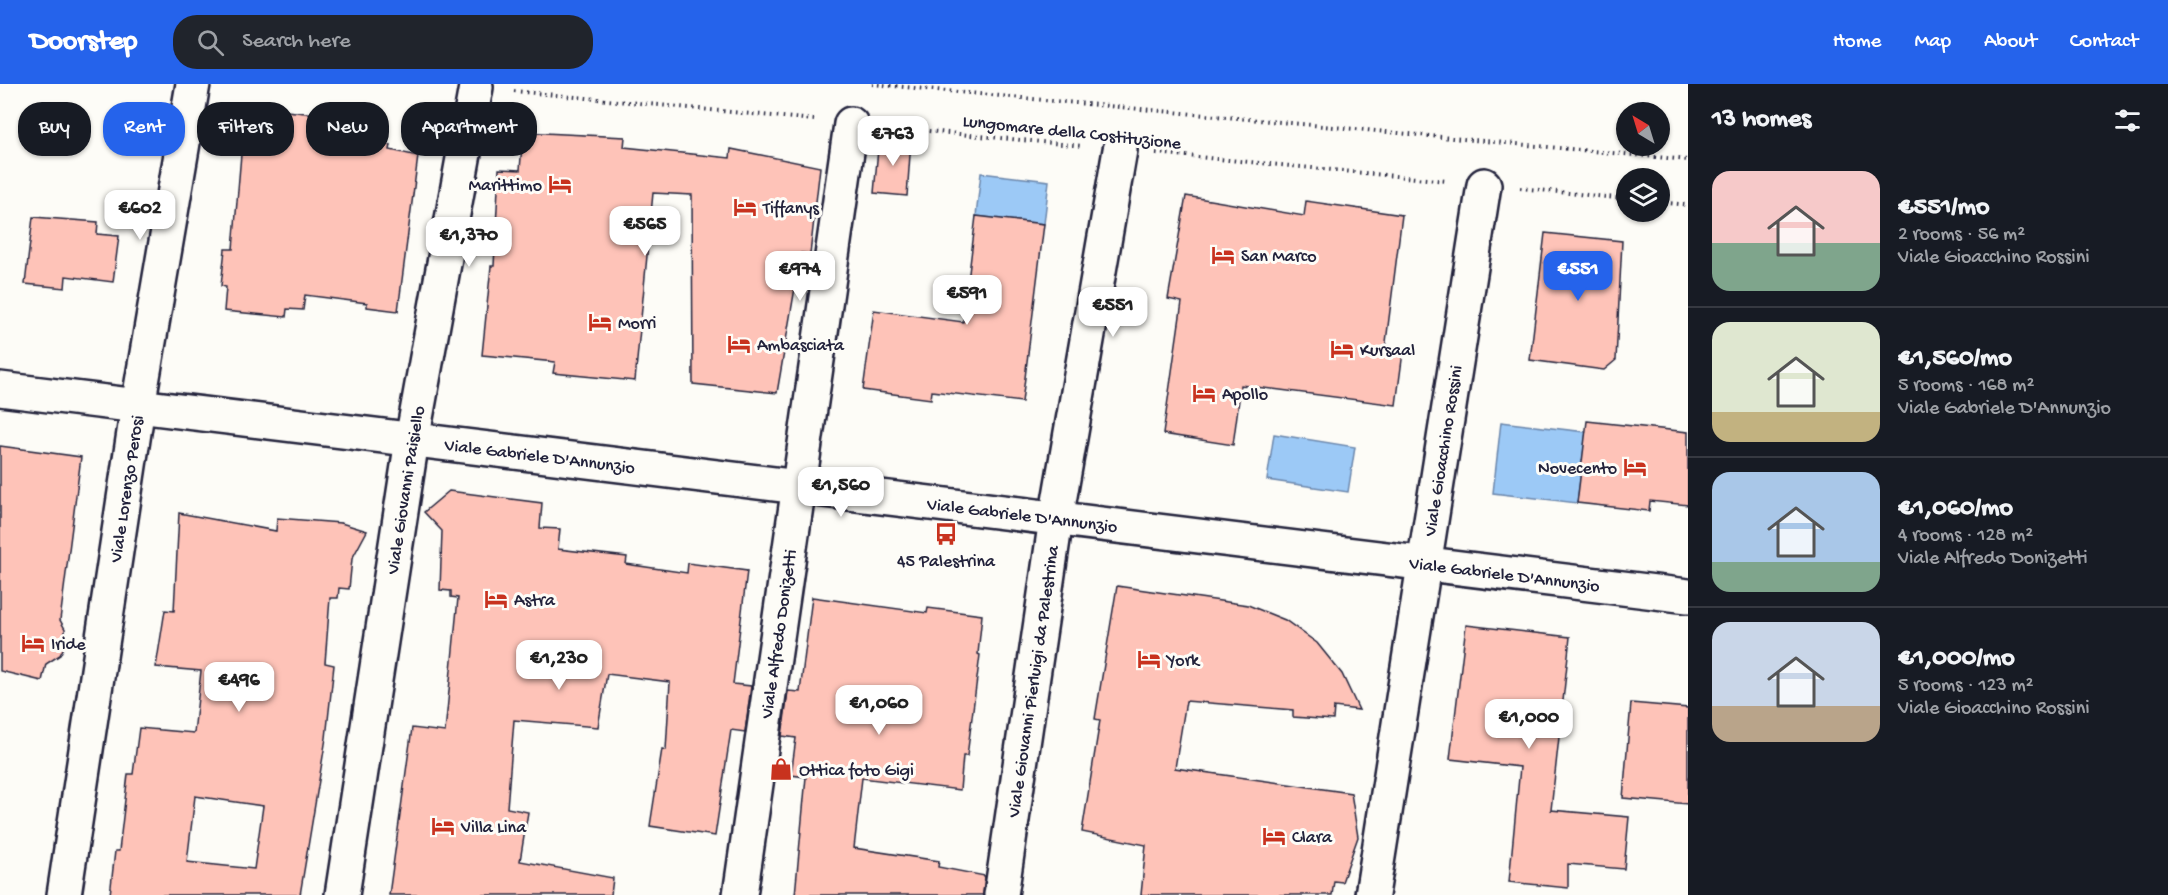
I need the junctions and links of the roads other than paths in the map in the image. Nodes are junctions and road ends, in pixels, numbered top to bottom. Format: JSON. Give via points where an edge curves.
{"nodes":[{"id":1,"x":193,"y":84,"type":"edge"},
{"id":2,"x":476,"y":87,"type":"road end"},
{"id":3,"x":851,"y":124,"type":"road end"},
{"id":4,"x":1120,"y":150,"type":"road end"},
{"id":5,"x":1484,"y":185,"type":"road end"},
{"id":6,"x":0,"y":389,"type":"edge"},
{"id":7,"x":138,"y":406,"type":"junction"},
{"id":8,"x":412,"y":440,"type":"junction"},
{"id":9,"x":800,"y":487,"type":"junction"},
{"id":10,"x":1056,"y":519,"type":"junction"},
{"id":11,"x":1424,"y":564,"type":"junction"},
{"id":12,"x":1688,"y":596,"type":"edge"},
{"id":13,"x":64,"y":895,"type":"edge"},
{"id":14,"x":342,"y":895,"type":"edge"},
{"id":15,"x":740,"y":895,"type":"edge"},
{"id":16,"x":1001,"y":895,"type":"edge"},
{"id":17,"x":1372,"y":895,"type":"edge"}],
"edges":[{"from":1,"to":7,"type":"street","name":"Viale Lorenzo Perosi"},
{"from":2,"to":8,"type":"street","name":"Viale Giovanni Paisiello"},
{"from":3,"to":9,"type":"street","name":"Viale Alfredo Donizetti"},
{"from":4,"to":10,"type":"street","name":"Viale Giovanni Pierluigi da Palestrina"},
{"from":5,"to":11,"type":"street","name":"Viale Gioacchino Rossini"},
{"from":6,"to":7,"type":"street","name":"Viale Gabriele D'Annunzio"},
{"from":7,"to":8,"type":"street","name":"Viale Gabriele D'Annunzio"},
{"from":7,"to":13,"type":"street","name":"Viale Lorenzo Perosi"},
{"from":8,"to":9,"type":"street","name":"Viale Gabriele D'Annunzio"},
{"from":8,"to":14,"type":"street","name":"Viale Giovanni Paisiello"},
{"from":9,"to":10,"type":"street","name":"Viale Gabriele D'Annunzio"},
{"from":9,"to":15,"type":"street","name":"Viale Alfredo Donizetti"},
{"from":10,"to":11,"type":"street","name":"Viale Gabriele D'Annunzio"},
{"from":10,"to":16,"type":"street","name":"Viale Giovanni Pierluigi da Palestrina"},
{"from":11,"to":12,"type":"street","name":"Viale Gabriele D'Annunzio"},
{"from":11,"to":17,"type":"street","name":"Viale Gioacchino Rossini"}]}
